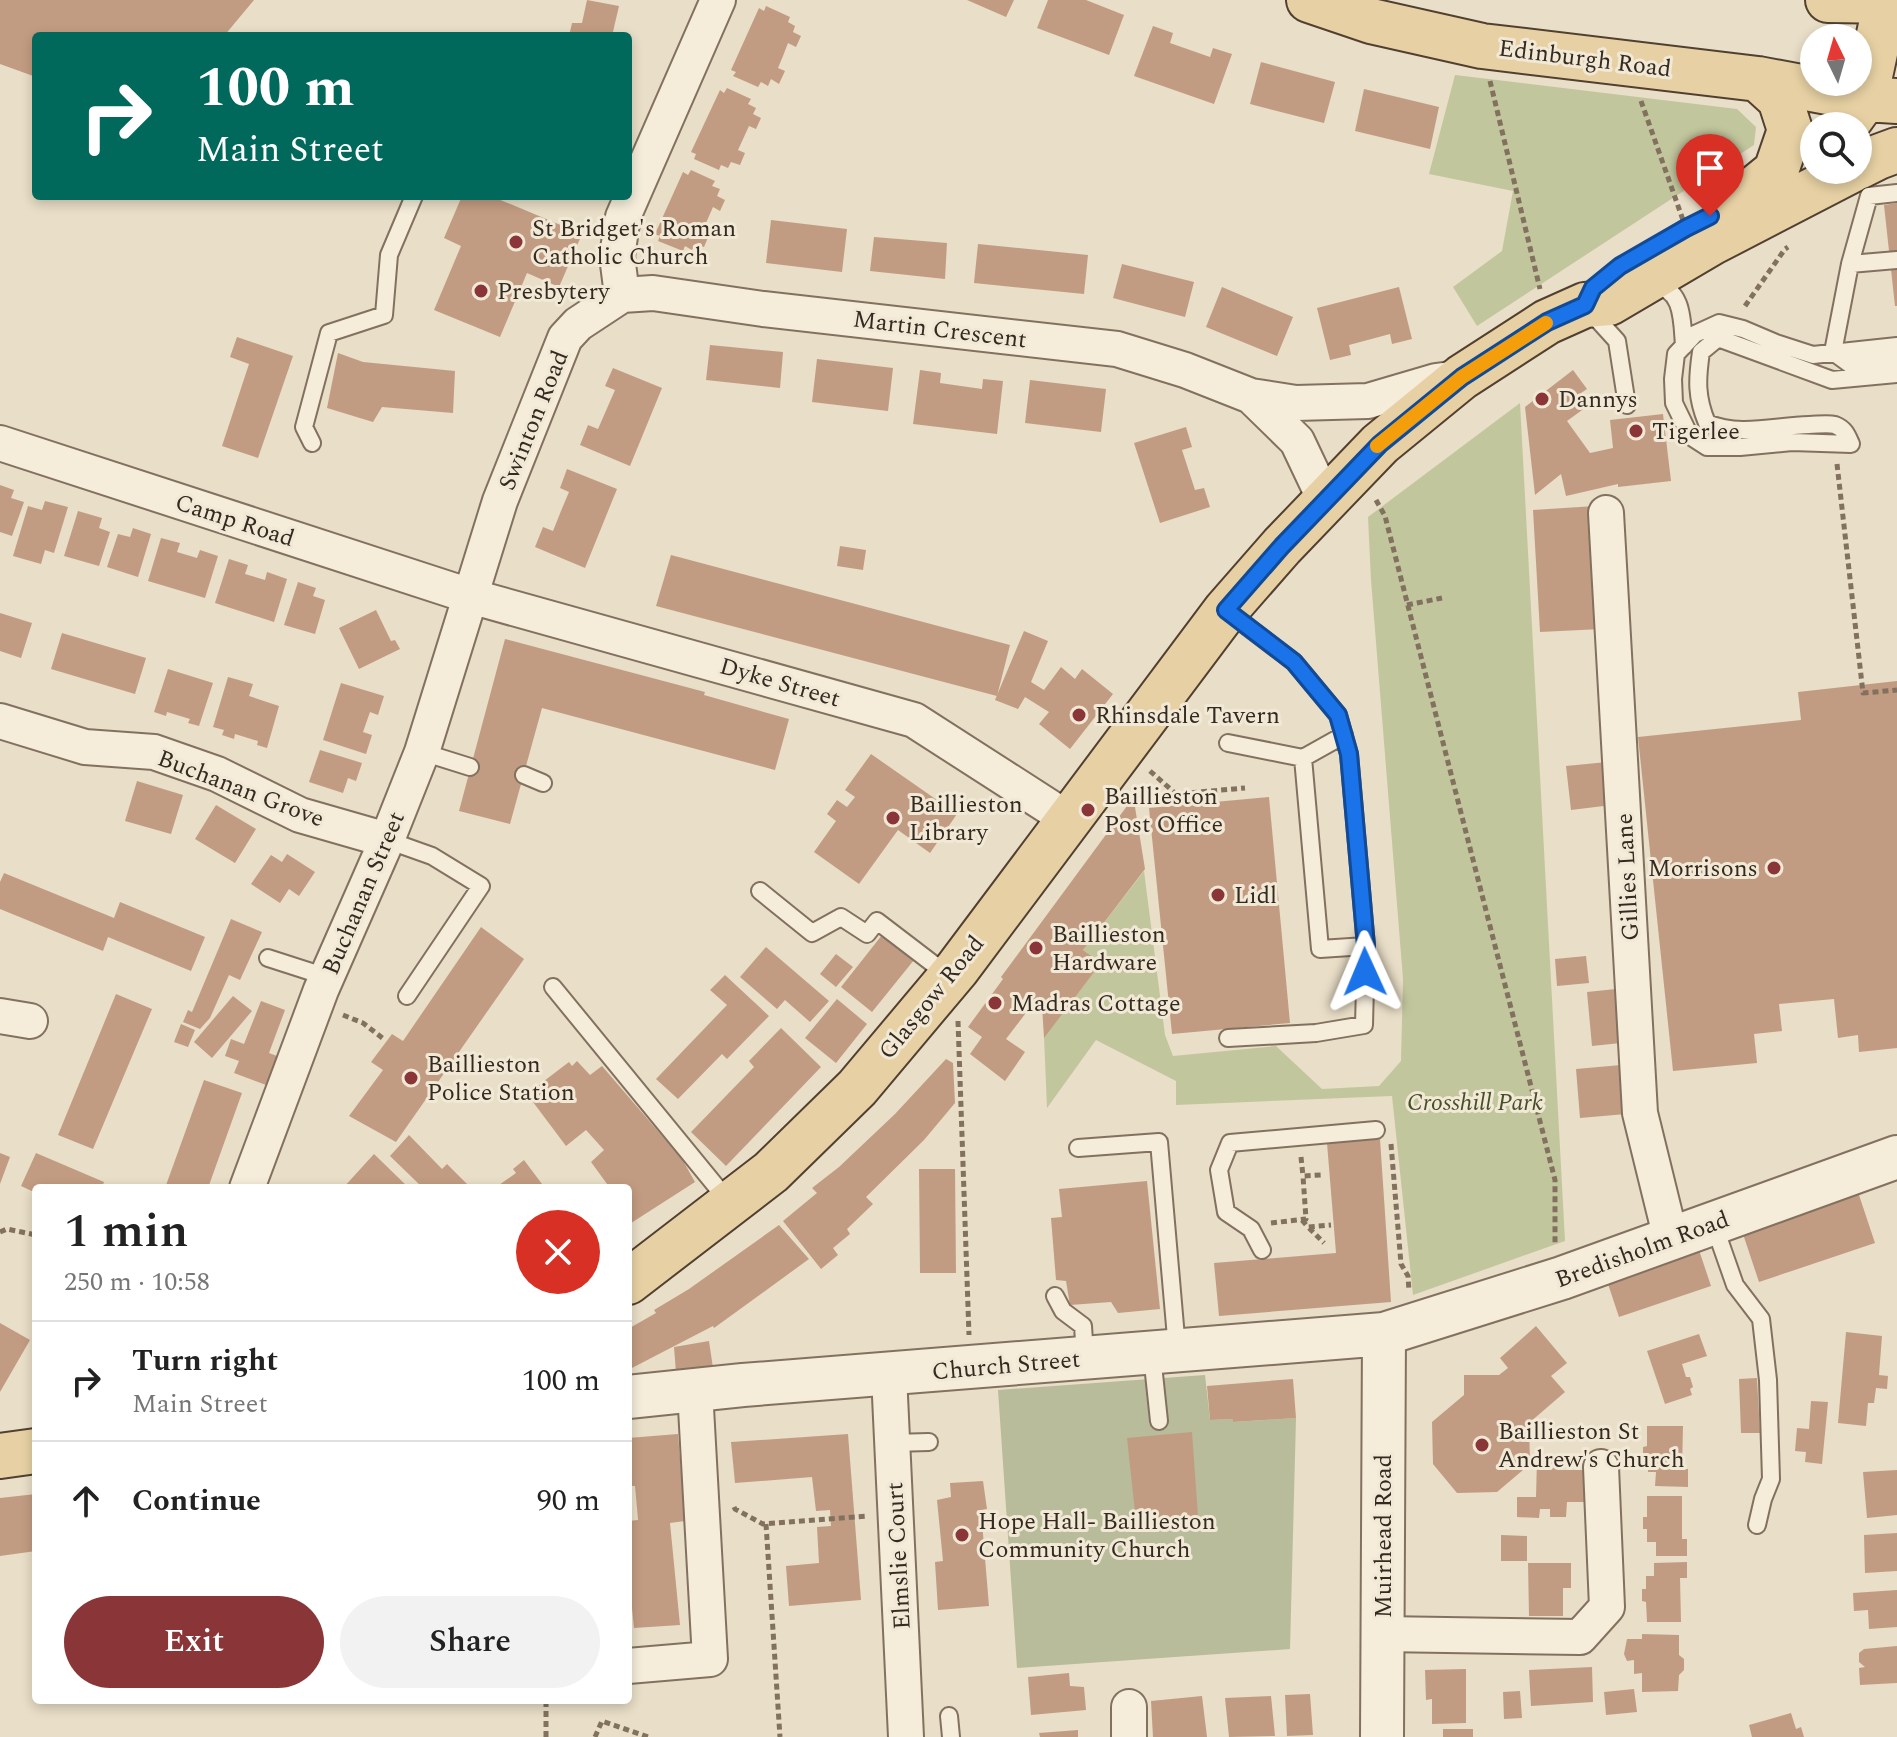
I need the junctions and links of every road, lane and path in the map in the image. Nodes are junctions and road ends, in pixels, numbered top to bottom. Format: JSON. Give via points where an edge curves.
{"nodes":[{"id":1,"x":718,"y":0,"type":"edge"},
{"id":2,"x":1309,"y":0,"type":"edge"},
{"id":3,"x":1828,"y":0,"type":"edge"},
{"id":4,"x":1888,"y":23,"type":"edge"},
{"id":5,"x":1482,"y":46,"type":"junction"},
{"id":6,"x":1627,"y":62,"type":"junction"},
{"id":7,"x":1758,"y":79,"type":"junction"},
{"id":8,"x":1869,"y":109,"type":"edge"},
{"id":9,"x":1897,"y":150,"type":"edge"},
{"id":10,"x":1872,"y":160,"type":"edge"},
{"id":11,"x":636,"y":167,"type":"edge"},
{"id":12,"x":1800,"y":172,"type":"edge"},
{"id":13,"x":1825,"y":184,"type":"edge"},
{"id":14,"x":1897,"y":193,"type":"edge"},
{"id":15,"x":412,"y":200,"type":"edge"},
{"id":16,"x":627,"y":200,"type":"edge"},
{"id":17,"x":1734,"y":205,"type":"junction"},
{"id":18,"x":1686,"y":228,"type":"junction"},
{"id":19,"x":1796,"y":243,"type":"dead end"},
{"id":20,"x":1897,"y":260,"type":"edge"},
{"id":21,"x":1850,"y":264,"type":"junction"},
{"id":22,"x":1642,"y":283,"type":"junction"},
{"id":23,"x":622,"y":295,"type":"junction"},
{"id":24,"x":1742,"y":310,"type":"dead end"},
{"id":25,"x":1548,"y":324,"type":"junction"},
{"id":26,"x":1684,"y":346,"type":"junction"},
{"id":27,"x":1897,"y":346,"type":"edge"},
{"id":28,"x":1833,"y":352,"type":"junction"},
{"id":29,"x":1897,"y":360,"type":"edge"},
{"id":30,"x":1897,"y":374,"type":"edge"},
{"id":31,"x":1462,"y":377,"type":"junction"},
{"id":32,"x":1251,"y":396,"type":"junction"},
{"id":33,"x":1627,"y":405,"type":"dead end"},
{"id":34,"x":0,"y":443,"type":"edge"},
{"id":35,"x":312,"y":443,"type":"dead end"},
{"id":36,"x":1830,"y":455,"type":"dead end"},
{"id":37,"x":1359,"y":467,"type":"junction"},
{"id":38,"x":1325,"y":500,"type":"junction"},
{"id":39,"x":1606,"y":513,"type":"dead end"},
{"id":40,"x":470,"y":596,"type":"junction"},
{"id":41,"x":1442,"y":598,"type":"dead end"},
{"id":42,"x":1407,"y":605,"type":"junction"},
{"id":43,"x":1226,"y":610,"type":"junction"},
{"id":44,"x":1897,"y":690,"type":"edge"},
{"id":45,"x":0,"y":721,"type":"edge"},
{"id":46,"x":1344,"y":735,"type":"junction"},
{"id":47,"x":1228,"y":743,"type":"dead end"},
{"id":48,"x":422,"y":752,"type":"junction"},
{"id":49,"x":1303,"y":758,"type":"junction"},
{"id":50,"x":470,"y":767,"type":"dead end"},
{"id":51,"x":524,"y":775,"type":"dead end"},
{"id":52,"x":543,"y":783,"type":"dead end"},
{"id":53,"x":1167,"y":785,"type":"dead end"},
{"id":54,"x":1245,"y":788,"type":"dead end"},
{"id":55,"x":1068,"y":819,"type":"junction"},
{"id":56,"x":387,"y":840,"type":"junction"},
{"id":57,"x":760,"y":891,"type":"dead end"},
{"id":58,"x":1366,"y":946,"type":"junction"},
{"id":59,"x":268,"y":958,"type":"dead end"},
{"id":60,"x":953,"y":973,"type":"junction"},
{"id":61,"x":553,"y":987,"type":"dead end"},
{"id":62,"x":321,"y":990,"type":"junction"},
{"id":63,"x":407,"y":996,"type":"dead end"},
{"id":64,"x":1228,"y":1038,"type":"dead end"},
{"id":65,"x":385,"y":1040,"type":"dead end"},
{"id":66,"x":1376,"y":1130,"type":"joint"},
{"id":67,"x":1078,"y":1148,"type":"dead end"},
{"id":68,"x":1897,"y":1157,"type":"edge"},
{"id":69,"x":1321,"y":1175,"type":"dead end"},
{"id":70,"x":248,"y":1184,"type":"edge"},
{"id":71,"x":730,"y":1204,"type":"junction"},
{"id":72,"x":1301,"y":1220,"type":"junction"},
{"id":73,"x":1714,"y":1223,"type":"junction"},
{"id":74,"x":1331,"y":1225,"type":"dead end"},
{"id":75,"x":1308,"y":1227,"type":"junction"},
{"id":76,"x":1251,"y":1229,"type":"junction"},
{"id":77,"x":0,"y":1232,"type":"edge"},
{"id":78,"x":32,"y":1234,"type":"edge"},
{"id":79,"x":1671,"y":1239,"type":"junction"},
{"id":80,"x":1324,"y":1243,"type":"dead end"},
{"id":81,"x":1262,"y":1250,"type":"dead end"},
{"id":82,"x":1408,"y":1276,"type":"dead end"},
{"id":83,"x":1562,"y":1278,"type":"junction"},
{"id":84,"x":632,"y":1279,"type":"edge"},
{"id":85,"x":1055,"y":1296,"type":"dead end"},
{"id":86,"x":1384,"y":1334,"type":"junction"},
{"id":87,"x":1165,"y":1352,"type":"junction"},
{"id":88,"x":1085,"y":1359,"type":"junction"},
{"id":89,"x":970,"y":1368,"type":"junction"},
{"id":90,"x":889,"y":1375,"type":"junction"},
{"id":91,"x":695,"y":1390,"type":"junction"},
{"id":92,"x":632,"y":1397,"type":"edge"},
{"id":93,"x":1159,"y":1421,"type":"dead end"},
{"id":94,"x":929,"y":1442,"type":"dead end"},
{"id":95,"x":892,"y":1443,"type":"junction"},
{"id":96,"x":32,"y":1452,"type":"edge"},
{"id":97,"x":0,"y":1456,"type":"edge"},
{"id":98,"x":1601,"y":1467,"type":"dead end"},
{"id":99,"x":733,"y":1494,"type":"dead end"},
{"id":100,"x":896,"y":1514,"type":"junction"},
{"id":101,"x":766,"y":1524,"type":"junction"},
{"id":102,"x":1757,"y":1525,"type":"dead end"},
{"id":103,"x":1382,"y":1634,"type":"junction"},
{"id":104,"x":632,"y":1666,"type":"edge"},
{"id":105,"x":546,"y":1704,"type":"edge"},
{"id":106,"x":949,"y":1716,"type":"dead end"},
{"id":107,"x":546,"y":1737,"type":"edge"},
{"id":108,"x":595,"y":1737,"type":"edge"},
{"id":109,"x":648,"y":1737,"type":"edge"},
{"id":110,"x":780,"y":1737,"type":"edge"},
{"id":111,"x":906,"y":1737,"type":"edge"},
{"id":112,"x":951,"y":1737,"type":"edge"},
{"id":113,"x":1382,"y":1737,"type":"edge"}],
"edges":[{"from":1,"to":11,"type":"street"},
{"from":2,"to":5,"type":"main road","name":"Edinburgh Road","via":[[1371,21]]},
{"from":3,"to":4,"type":"main road"},
{"from":4,"to":8,"type":"main road"},
{"from":5,"to":6,"type":"main road","name":"Edinburgh Road"},
{"from":5,"to":25,"type":"path"},
{"from":6,"to":7,"type":"main road","name":"Edinburgh Road"},
{"from":6,"to":18,"type":"path"},
{"from":7,"to":8,"type":"main road","name":"Edinburgh Road"},
{"from":7,"to":17,"type":"main road","via":[[1780,99],[1790,130],[1776,171]]},
{"from":9,"to":10,"type":"main road"},
{"from":12,"to":17,"type":"main road"},
{"from":13,"to":22,"type":"main road"},
{"from":14,"to":21,"type":"lane","via":[[1869,196]]},
{"from":15,"to":35,"type":"lane","via":[[389,255],[384,315],[329,333],[304,427]]},
{"from":16,"to":23,"type":"street","via":[[617,256]]},
{"from":17,"to":18,"type":"main road"},
{"from":18,"to":25,"type":"main road","via":[[1620,266]]},
{"from":19,"to":24,"type":"path","via":[[1785,249]]},
{"from":20,"to":21,"type":"lane"},
{"from":21,"to":28,"type":"lane"},
{"from":22,"to":25,"type":"main road","via":[[1609,303]]},
{"from":22,"to":26,"type":"lane","via":[[1673,292],[1681,309]]},
{"from":23,"to":32,"type":"street","name":"Martin Crescent","via":[[653,293],[1117,349]]},
{"from":23,"to":40,"type":"street","name":"Swinton Road","via":[[565,338],[500,501]]},
{"from":25,"to":31,"type":"main road","name":"Glasgow Road"},
{"from":25,"to":33,"type":"lane","via":[[1617,341]]},
{"from":26,"to":28,"type":"lane","via":[[1719,323],[1813,355]]},
{"from":26,"to":30,"type":"lane","via":[[1676,354],[1674,403],[1690,436],[1707,447],[1851,444],[1845,431],[1832,424],[1752,431],[1707,423],[1697,378],[1701,352],[1718,338],[1832,380]]},
{"from":27,"to":28,"type":"lane"},
{"from":28,"to":29,"type":"lane","via":[[1851,365]]},
{"from":31,"to":32,"type":"street","name":"Martin Crescent","via":[[1368,401],[1296,403]]},
{"from":31,"to":37,"type":"main road","name":"Glasgow Road"},
{"from":32,"to":38,"type":"street","name":"Martin Crescent","via":[[1297,441]]},
{"from":34,"to":40,"type":"street","name":"Camp Road"},
{"from":36,"to":44,"type":"path","via":[[1837,463],[1863,693]]},
{"from":37,"to":38,"type":"main road","name":"Glasgow Road"},
{"from":37,"to":42,"type":"path","via":[[1385,516]]},
{"from":38,"to":43,"type":"main road","name":"Glasgow Road"},
{"from":39,"to":79,"type":"street","name":"Gillies Lane","via":[[1640,1113]]},
{"from":40,"to":48,"type":"street","name":"Buchanan Street"},
{"from":40,"to":55,"type":"street","name":"Dyke Street","via":[[914,720]]},
{"from":41,"to":42,"type":"path"},
{"from":42,"to":83,"type":"path","via":[[1555,1180],[1555,1246]]},
{"from":43,"to":46,"type":"lane","via":[[1294,662],[1338,715]]},
{"from":43,"to":55,"type":"main road","name":"Glasgow Road"},
{"from":45,"to":56,"type":"street","name":"Buchanan Grove","via":[[85,747],[154,752],[217,774],[300,815]]},
{"from":46,"to":49,"type":"lane"},
{"from":46,"to":58,"type":"lane"},
{"from":47,"to":49,"type":"lane"},
{"from":48,"to":50,"type":"lane"},
{"from":48,"to":56,"type":"street","name":"Buchanan Street"},
{"from":49,"to":58,"type":"lane","via":[[1320,949]]},
{"from":51,"to":52,"type":"lane"},
{"from":53,"to":54,"type":"path","via":[[1176,794]]},
{"from":55,"to":60,"type":"main road","name":"Glasgow Road"},
{"from":56,"to":62,"type":"street","name":"Buchanan Street"},
{"from":56,"to":63,"type":"lane","via":[[432,856],[481,886]]},
{"from":57,"to":60,"type":"lane","via":[[812,933],[841,917],[867,934],[877,921]]},
{"from":58,"to":64,"type":"lane","via":[[1364,1025]]},
{"from":59,"to":62,"type":"lane"},
{"from":60,"to":71,"type":"main road","name":"Glasgow Road","via":[[857,1088],[771,1172]]},
{"from":60,"to":89,"type":"path"},
{"from":61,"to":71,"type":"lane"},
{"from":62,"to":65,"type":"path"},
{"from":62,"to":70,"type":"street","name":"Buchanan Street"},
{"from":66,"to":76,"type":"lane","via":[[1230,1143],[1219,1170],[1226,1212]]},
{"from":66,"to":82,"type":"path","via":[[1390,1129],[1401,1264]]},
{"from":67,"to":87,"type":"lane","via":[[1159,1142]]},
{"from":68,"to":73,"type":"street","name":"Bredisholm Road"},
{"from":69,"to":72,"type":"path","via":[[1303,1176],[1306,1219]]},
{"from":71,"to":84,"type":"main road","name":"Glasgow Road"},
{"from":72,"to":75,"type":"path"},
{"from":72,"to":76,"type":"path"},
{"from":73,"to":79,"type":"street","name":"Bredisholm Road"},
{"from":73,"to":102,"type":"lane","via":[[1735,1285],[1761,1319],[1771,1479]]},
{"from":74,"to":75,"type":"path"},
{"from":75,"to":80,"type":"path"},
{"from":76,"to":81,"type":"lane"},
{"from":77,"to":78,"type":"path"},
{"from":79,"to":83,"type":"street","name":"Bredisholm Road"},
{"from":83,"to":86,"type":"street","name":"Bredisholm Road"},
{"from":85,"to":88,"type":"lane","via":[[1063,1311],[1083,1326]]},
{"from":86,"to":87,"type":"street","name":"Church Street","via":[[1272,1338]]},
{"from":86,"to":103,"type":"street","name":"Muirhead Road"},
{"from":87,"to":88,"type":"street","name":"Church Street"},
{"from":87,"to":93,"type":"lane"},
{"from":88,"to":89,"type":"street","name":"Church Street"},
{"from":89,"to":90,"type":"street","name":"Church Street"},
{"from":90,"to":91,"type":"street","name":"Church Street"},
{"from":90,"to":95,"type":"street","name":"Elmslie Court"},
{"from":91,"to":92,"type":"street","name":"Church Street"},
{"from":91,"to":104,"type":"street","via":[[710,1659]]},
{"from":94,"to":95,"type":"lane"},
{"from":95,"to":100,"type":"street","name":"Elmslie Court"},
{"from":96,"to":97,"type":"main road"},
{"from":98,"to":103,"type":"street","via":[[1607,1607],[1580,1637]]},
{"from":99,"to":101,"type":"path","via":[[735,1509]]},
{"from":100,"to":101,"type":"path"},
{"from":100,"to":111,"type":"street","name":"Elmslie Court"},
{"from":101,"to":110,"type":"path"},
{"from":103,"to":113,"type":"street","name":"Muirhead Road"},
{"from":105,"to":107,"type":"path"},
{"from":106,"to":112,"type":"lane"},
{"from":108,"to":109,"type":"path","via":[[602,1721]]}]}
